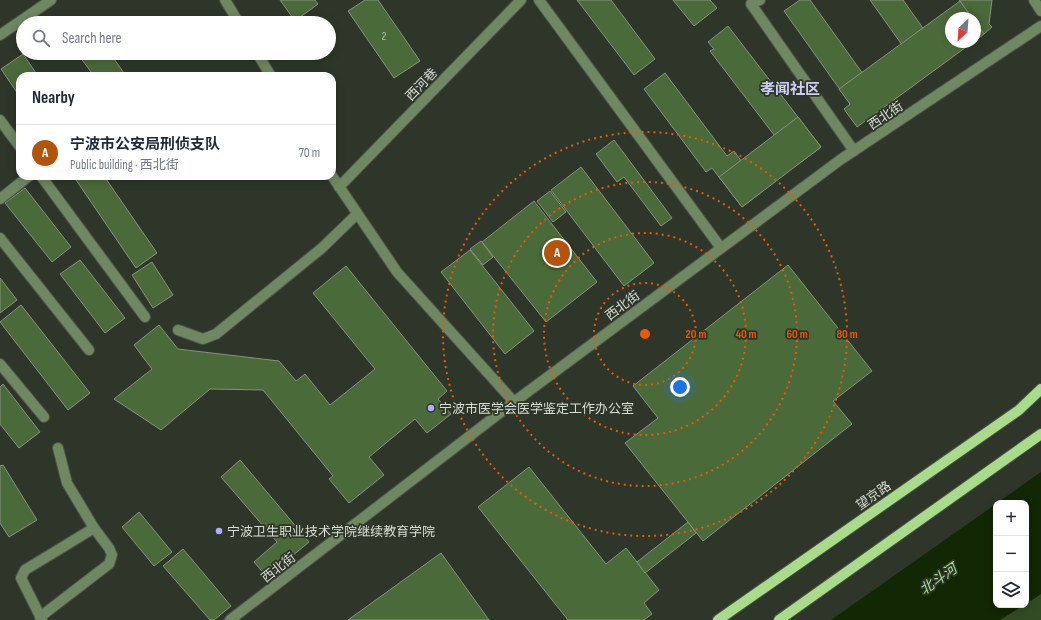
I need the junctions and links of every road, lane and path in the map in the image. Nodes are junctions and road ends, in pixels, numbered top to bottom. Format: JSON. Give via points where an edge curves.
{"nodes":[{"id":1,"x":51,"y":0,"type":"edge"},
{"id":2,"x":225,"y":0,"type":"edge"},
{"id":3,"x":521,"y":0,"type":"edge"},
{"id":4,"x":539,"y":0,"type":"edge"},
{"id":5,"x":760,"y":0,"type":"edge"},
{"id":6,"x":1034,"y":0,"type":"edge"},
{"id":7,"x":1041,"y":11,"type":"edge"},
{"id":8,"x":28,"y":16,"type":"edge"},
{"id":9,"x":235,"y":16,"type":"edge"},
{"id":10,"x":16,"y":24,"type":"edge"},
{"id":11,"x":1041,"y":26,"type":"edge"},
{"id":12,"x":0,"y":35,"type":"edge"},
{"id":13,"x":261,"y":60,"type":"edge"},
{"id":14,"x":269,"y":72,"type":"edge"},
{"id":15,"x":0,"y":120,"type":"edge"},
{"id":16,"x":16,"y":142,"type":"edge"},
{"id":17,"x":854,"y":151,"type":"junction"},
{"id":18,"x":24,"y":180,"type":"edge"},
{"id":19,"x":44,"y":180,"type":"edge"},
{"id":20,"x":335,"y":180,"type":"edge"},
{"id":21,"x":339,"y":187,"type":"junction"},
{"id":22,"x":0,"y":199,"type":"edge"},
{"id":23,"x":357,"y":214,"type":"junction"},
{"id":24,"x":0,"y":238,"type":"edge"},
{"id":25,"x":721,"y":248,"type":"junction"},
{"id":26,"x":145,"y":317,"type":"dead end"},
{"id":27,"x":178,"y":330,"type":"dead end"},
{"id":28,"x":89,"y":350,"type":"dead end"},
{"id":29,"x":0,"y":364,"type":"edge"},
{"id":30,"x":1041,"y":389,"type":"edge"},
{"id":31,"x":514,"y":402,"type":"junction"},
{"id":32,"x":44,"y":417,"type":"dead end"},
{"id":33,"x":1041,"y":434,"type":"edge"},
{"id":34,"x":58,"y":448,"type":"dead end"},
{"id":35,"x":94,"y":528,"type":"junction"},
{"id":36,"x":41,"y":618,"type":"edge"},
{"id":37,"x":230,"y":620,"type":"edge"},
{"id":38,"x":718,"y":620,"type":"edge"},
{"id":39,"x":779,"y":620,"type":"edge"}],
"edges":[{"from":1,"to":8,"type":"street"},
{"from":2,"to":9,"type":"street"},
{"from":3,"to":21,"type":"street","name":"西河巷"},
{"from":4,"to":25,"type":"street"},
{"from":5,"to":17,"type":"street","via":[[750,4]]},
{"from":6,"to":7,"type":"street"},
{"from":10,"to":12,"type":"street"},
{"from":11,"to":17,"type":"street","name":"西北街"},
{"from":13,"to":14,"type":"street"},
{"from":15,"to":16,"type":"street"},
{"from":17,"to":25,"type":"street","name":"西北街"},
{"from":18,"to":22,"type":"street"},
{"from":19,"to":26,"type":"street"},
{"from":20,"to":21,"type":"street"},
{"from":21,"to":23,"type":"street"},
{"from":23,"to":27,"type":"street","via":[[322,248],[216,334],[203,339]]},
{"from":23,"to":31,"type":"street","via":[[397,272]]},
{"from":24,"to":28,"type":"street"},
{"from":25,"to":31,"type":"street","name":"西北街"},
{"from":29,"to":32,"type":"street"},
{"from":30,"to":38,"type":"main road","name":"望京路","via":[[1019,410]]},
{"from":31,"to":37,"type":"street","name":"西北街"},
{"from":33,"to":39,"type":"main road"},
{"from":34,"to":35,"type":"street","via":[[68,483]]},
{"from":35,"to":36,"type":"street","via":[[112,555],[109,564]]},
{"from":35,"to":36,"type":"street","via":[[25,570],[21,578]]}]}
